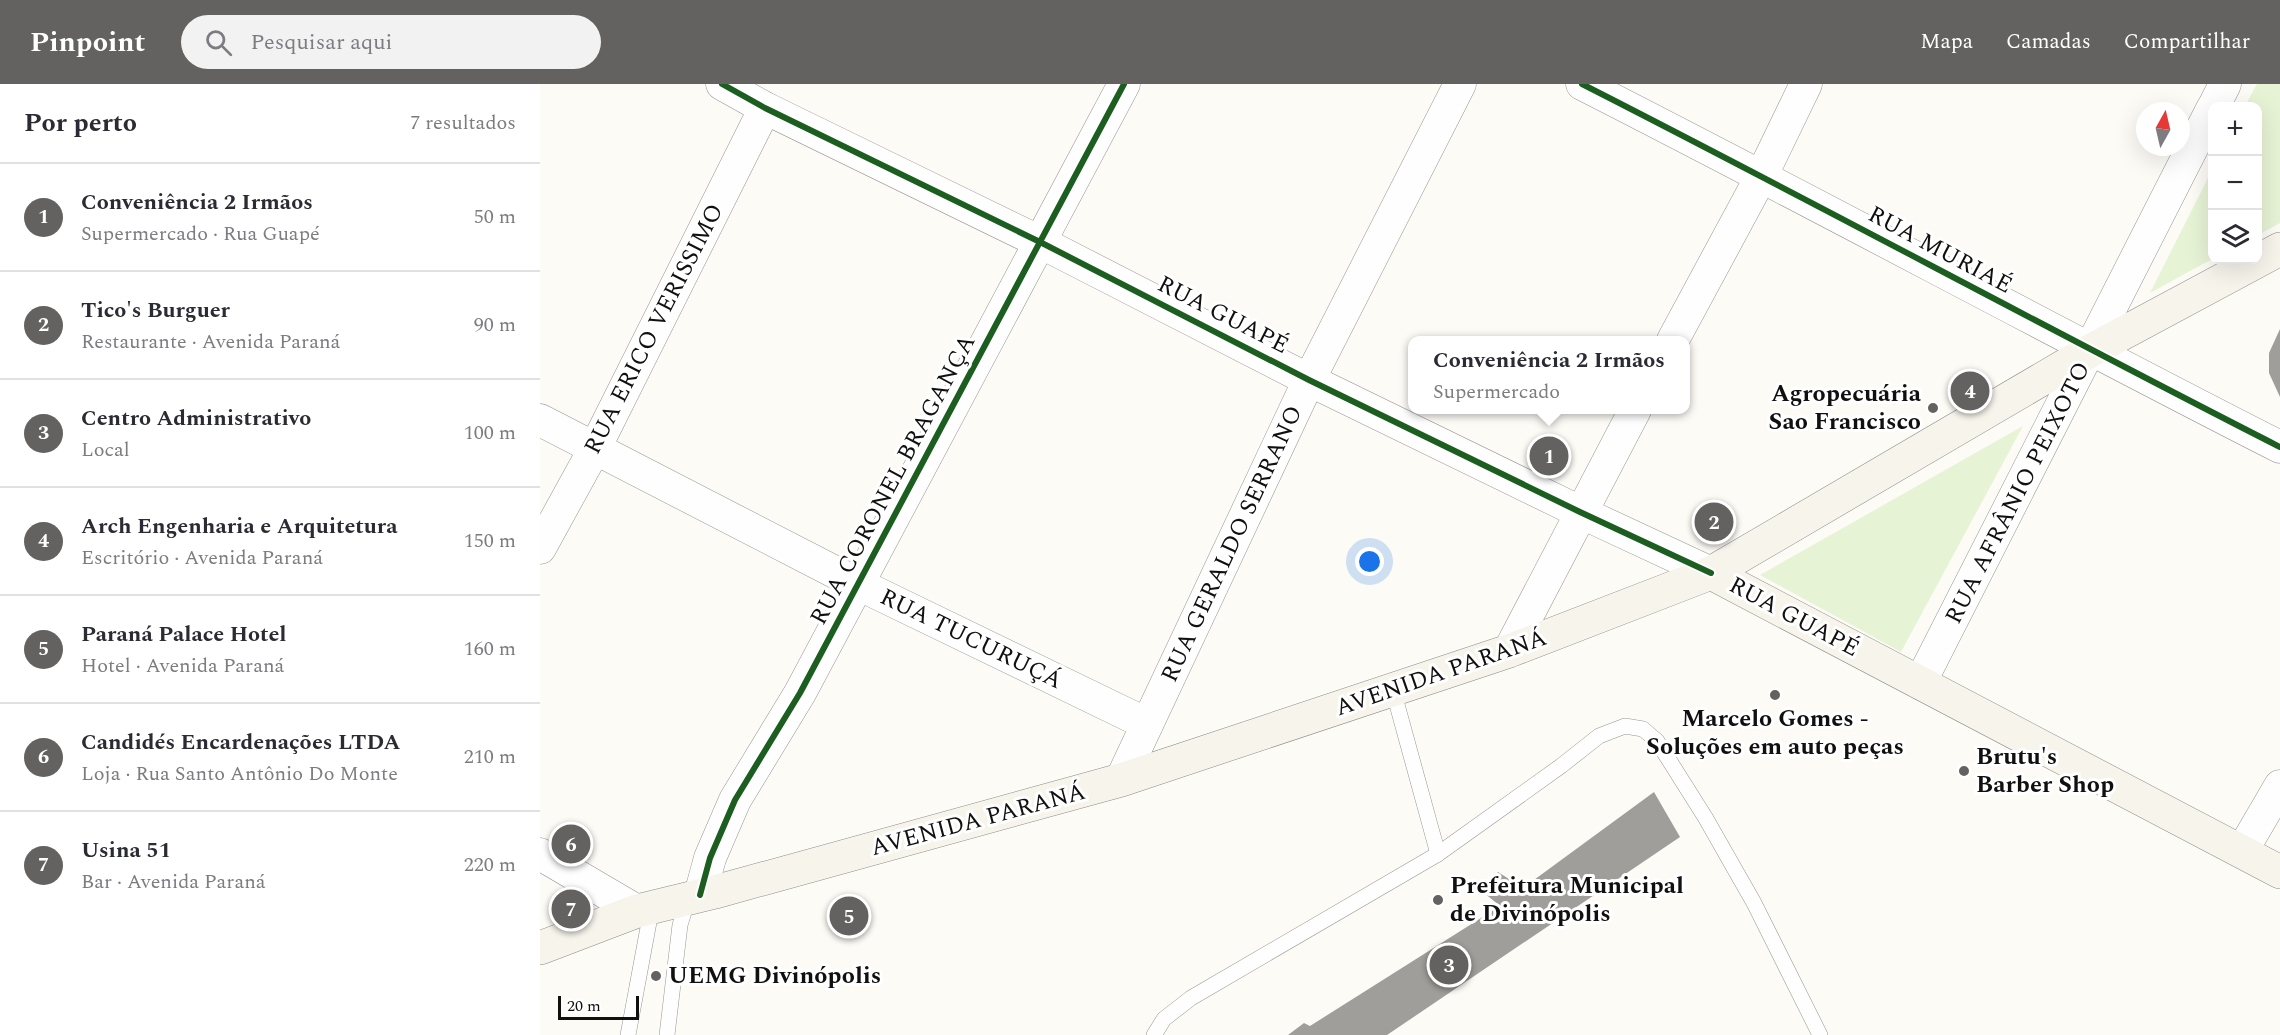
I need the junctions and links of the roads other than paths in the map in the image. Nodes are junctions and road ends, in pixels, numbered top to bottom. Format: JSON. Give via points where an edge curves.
{"nodes":[{"id":1,"x":722,"y":84,"type":"edge"},
{"id":2,"x":1124,"y":84,"type":"edge"},
{"id":3,"x":1460,"y":84,"type":"edge"},
{"id":4,"x":1582,"y":84,"type":"edge"},
{"id":5,"x":1806,"y":84,"type":"edge"},
{"id":6,"x":2225,"y":84,"type":"edge"},
{"id":7,"x":2216,"y":102,"type":"edge"},
{"id":8,"x":765,"y":108,"type":"junction"},
{"id":9,"x":2208,"y":118,"type":"edge"},
{"id":10,"x":1762,"y":175,"type":"junction"},
{"id":11,"x":1040,"y":242,"type":"junction"},
{"id":12,"x":2280,"y":249,"type":"edge"},
{"id":13,"x":1675,"y":336,"type":"edge"},
{"id":14,"x":2090,"y":351,"type":"junction"},
{"id":15,"x":1309,"y":380,"type":"junction"},
{"id":16,"x":1633,"y":414,"type":"edge"},
{"id":17,"x":540,"y":420,"type":"edge"},
{"id":18,"x":2280,"y":447,"type":"edge"},
{"id":19,"x":595,"y":448,"type":"junction"},
{"id":20,"x":1580,"y":512,"type":"junction"},
{"id":21,"x":540,"y":548,"type":"edge"},
{"id":22,"x":1711,"y":573,"type":"junction"},
{"id":23,"x":858,"y":584,"type":"junction"},
{"id":24,"x":1509,"y":651,"type":"junction"},
{"id":25,"x":1920,"y":683,"type":"junction"},
{"id":26,"x":1393,"y":690,"type":"junction"},
{"id":27,"x":1147,"y":724,"type":"junction"},
{"id":28,"x":1121,"y":780,"type":"junction"},
{"id":29,"x":2280,"y":786,"type":"edge"},
{"id":30,"x":2242,"y":851,"type":"junction"},
{"id":31,"x":540,"y":854,"type":"edge"},
{"id":32,"x":1438,"y":854,"type":"junction"},
{"id":33,"x":2280,"y":872,"type":"edge"},
{"id":34,"x":694,"y":897,"type":"junction"},
{"id":35,"x":644,"y":909,"type":"junction"},
{"id":36,"x":540,"y":948,"type":"edge"},
{"id":37,"x":628,"y":1035,"type":"edge"},
{"id":38,"x":667,"y":1035,"type":"edge"},
{"id":39,"x":1154,"y":1035,"type":"edge"},
{"id":40,"x":1820,"y":1035,"type":"edge"}],
"edges":[{"from":1,"to":8,"type":"street","name":"RUA GUAPÉ"},
{"from":2,"to":11,"type":"street","name":"RUA CORONEL BRAGANÇA"},
{"from":3,"to":15,"type":"street","name":"RUA GERALDO SERRANO"},
{"from":4,"to":10,"type":"street","name":"RUA MURIAÉ"},
{"from":5,"to":10,"type":"street"},
{"from":6,"to":7,"type":"street","name":"RUA AFRÂNIO PEIXOTO"},
{"from":8,"to":11,"type":"street","name":"RUA GUAPÉ"},
{"from":8,"to":19,"type":"street","name":"RUA ERICO VERISSIMO"},
{"from":9,"to":14,"type":"street","name":"RUA AFRÂNIO PEIXOTO"},
{"from":10,"to":13,"type":"street"},
{"from":10,"to":14,"type":"street","name":"RUA MURIAÉ"},
{"from":11,"to":15,"type":"street","name":"RUA GUAPÉ"},
{"from":11,"to":23,"type":"street","name":"RUA CORONEL BRAGANÇA"},
{"from":12,"to":14,"type":"main road","name":"AVENIDA PARANÁ"},
{"from":14,"to":18,"type":"street","name":"RUA MURIAÉ"},
{"from":14,"to":22,"type":"main road","name":"AVENIDA PARANÁ"},
{"from":14,"to":25,"type":"street","name":"RUA AFRÂNIO PEIXOTO"},
{"from":15,"to":20,"type":"street","name":"RUA GUAPÉ"},
{"from":15,"to":27,"type":"street","name":"RUA GERALDO SERRANO"},
{"from":16,"to":20,"type":"street"},
{"from":17,"to":19,"type":"street","name":"RUA TUCURUÇÁ"},
{"from":19,"to":21,"type":"street","name":"RUA ERICO VERISSIMO"},
{"from":19,"to":23,"type":"street","name":"RUA TUCURUÇÁ"},
{"from":20,"to":22,"type":"street","name":"RUA GUAPÉ"},
{"from":20,"to":24,"type":"street"},
{"from":22,"to":24,"type":"main road","name":"AVENIDA PARANÁ"},
{"from":22,"to":25,"type":"main road","name":"RUA GUAPÉ"},
{"from":23,"to":27,"type":"street","name":"RUA TUCURUÇÁ"},
{"from":23,"to":34,"type":"street","name":"RUA CORONEL BRAGANÇA","via":[[800,693],[735,800]]},
{"from":24,"to":26,"type":"main road","name":"AVENIDA PARANÁ"},
{"from":25,"to":30,"type":"main road","name":"RUA GUAPÉ"},
{"from":26,"to":28,"type":"main road","name":"AVENIDA PARANÁ"},
{"from":26,"to":32,"type":"lane"},
{"from":27,"to":28,"type":"street","name":"RUA GERALDO SERRANO"},
{"from":28,"to":34,"type":"main road","name":"AVENIDA PARANÁ"},
{"from":29,"to":30,"type":"street"},
{"from":30,"to":33,"type":"main road","name":"RUA GUAPÉ"},
{"from":31,"to":35,"type":"street"},
{"from":32,"to":39,"type":"lane","via":[[1191,998],[1164,1019]]},
{"from":32,"to":40,"type":"lane","via":[[1599,736],[1625,726],[1643,729],[1657,741],[1705,817],[1754,903]]},
{"from":34,"to":35,"type":"main road","name":"AVENIDA PARANÁ"},
{"from":34,"to":38,"type":"lane","via":[[680,925]]},
{"from":35,"to":36,"type":"main road","name":"AVENIDA PARANÁ"},
{"from":35,"to":37,"type":"lane"}]}
